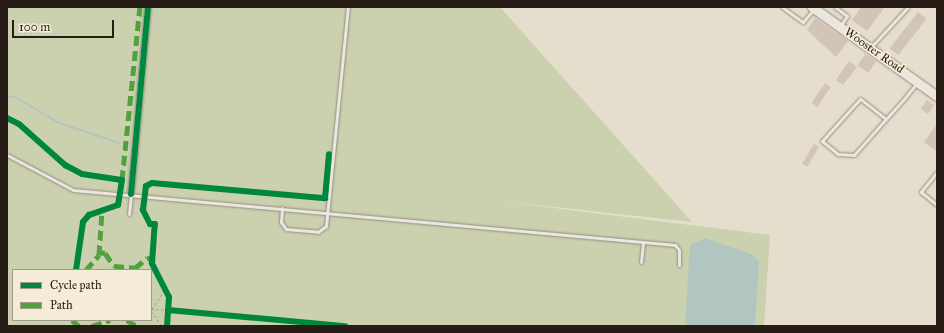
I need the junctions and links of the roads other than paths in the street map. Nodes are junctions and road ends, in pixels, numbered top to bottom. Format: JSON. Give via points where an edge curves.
{"nodes":[{"id":1,"x":148,"y":7,"type":"edge"},
{"id":2,"x":348,"y":7,"type":"edge"},
{"id":3,"x":782,"y":7,"type":"edge"},
{"id":4,"x":835,"y":7,"type":"edge"},
{"id":5,"x":908,"y":7,"type":"edge"},
{"id":6,"x":813,"y":8,"type":"edge"},
{"id":7,"x":840,"y":27,"type":"junction"},
{"id":8,"x":870,"y":48,"type":"junction"},
{"id":9,"x":918,"y":82,"type":"junction"},
{"id":10,"x":937,"y":96,"type":"edge"},
{"id":11,"x":886,"y":119,"type":"junction"},
{"id":12,"x":7,"y":155,"type":"edge"},
{"id":13,"x":937,"y":172,"type":"edge"},
{"id":14,"x":131,"y":194,"type":"junction"},
{"id":15,"x":937,"y":205,"type":"edge"},
{"id":16,"x":282,"y":208,"type":"junction"},
{"id":17,"x":328,"y":211,"type":"junction"},
{"id":18,"x":128,"y":214,"type":"dead end"},
{"id":19,"x":643,"y":243,"type":"junction"},
{"id":20,"x":642,"y":262,"type":"dead end"},
{"id":21,"x":679,"y":265,"type":"dead end"}],
"edges":[{"from":1,"to":14,"type":"street"},
{"from":2,"to":17,"type":"lane"},
{"from":3,"to":6,"type":"lane","via":[[803,22]]},
{"from":4,"to":7,"type":"lane","via":[[847,16]]},
{"from":5,"to":8,"type":"lane"},
{"from":6,"to":7,"type":"street","name":"Wooster Road"},
{"from":7,"to":8,"type":"street","name":"Wooster Road"},
{"from":8,"to":9,"type":"street","name":"Wooster Road"},
{"from":9,"to":10,"type":"street","name":"Wooster Road"},
{"from":9,"to":11,"type":"lane"},
{"from":11,"to":11,"type":"lane","via":[[854,155],[838,154],[822,141],[860,99]]},
{"from":12,"to":14,"type":"lane","via":[[74,190]]},
{"from":13,"to":15,"type":"lane","via":[[921,192]]},
{"from":14,"to":16,"type":"lane"},
{"from":14,"to":18,"type":"lane"},
{"from":16,"to":17,"type":"lane"},
{"from":16,"to":17,"type":"lane","via":[[281,222],[286,229],[318,232],[326,226]]},
{"from":17,"to":19,"type":"lane"},
{"from":19,"to":20,"type":"lane"},
{"from":19,"to":21,"type":"lane","via":[[675,245],[679,250]]}]}
